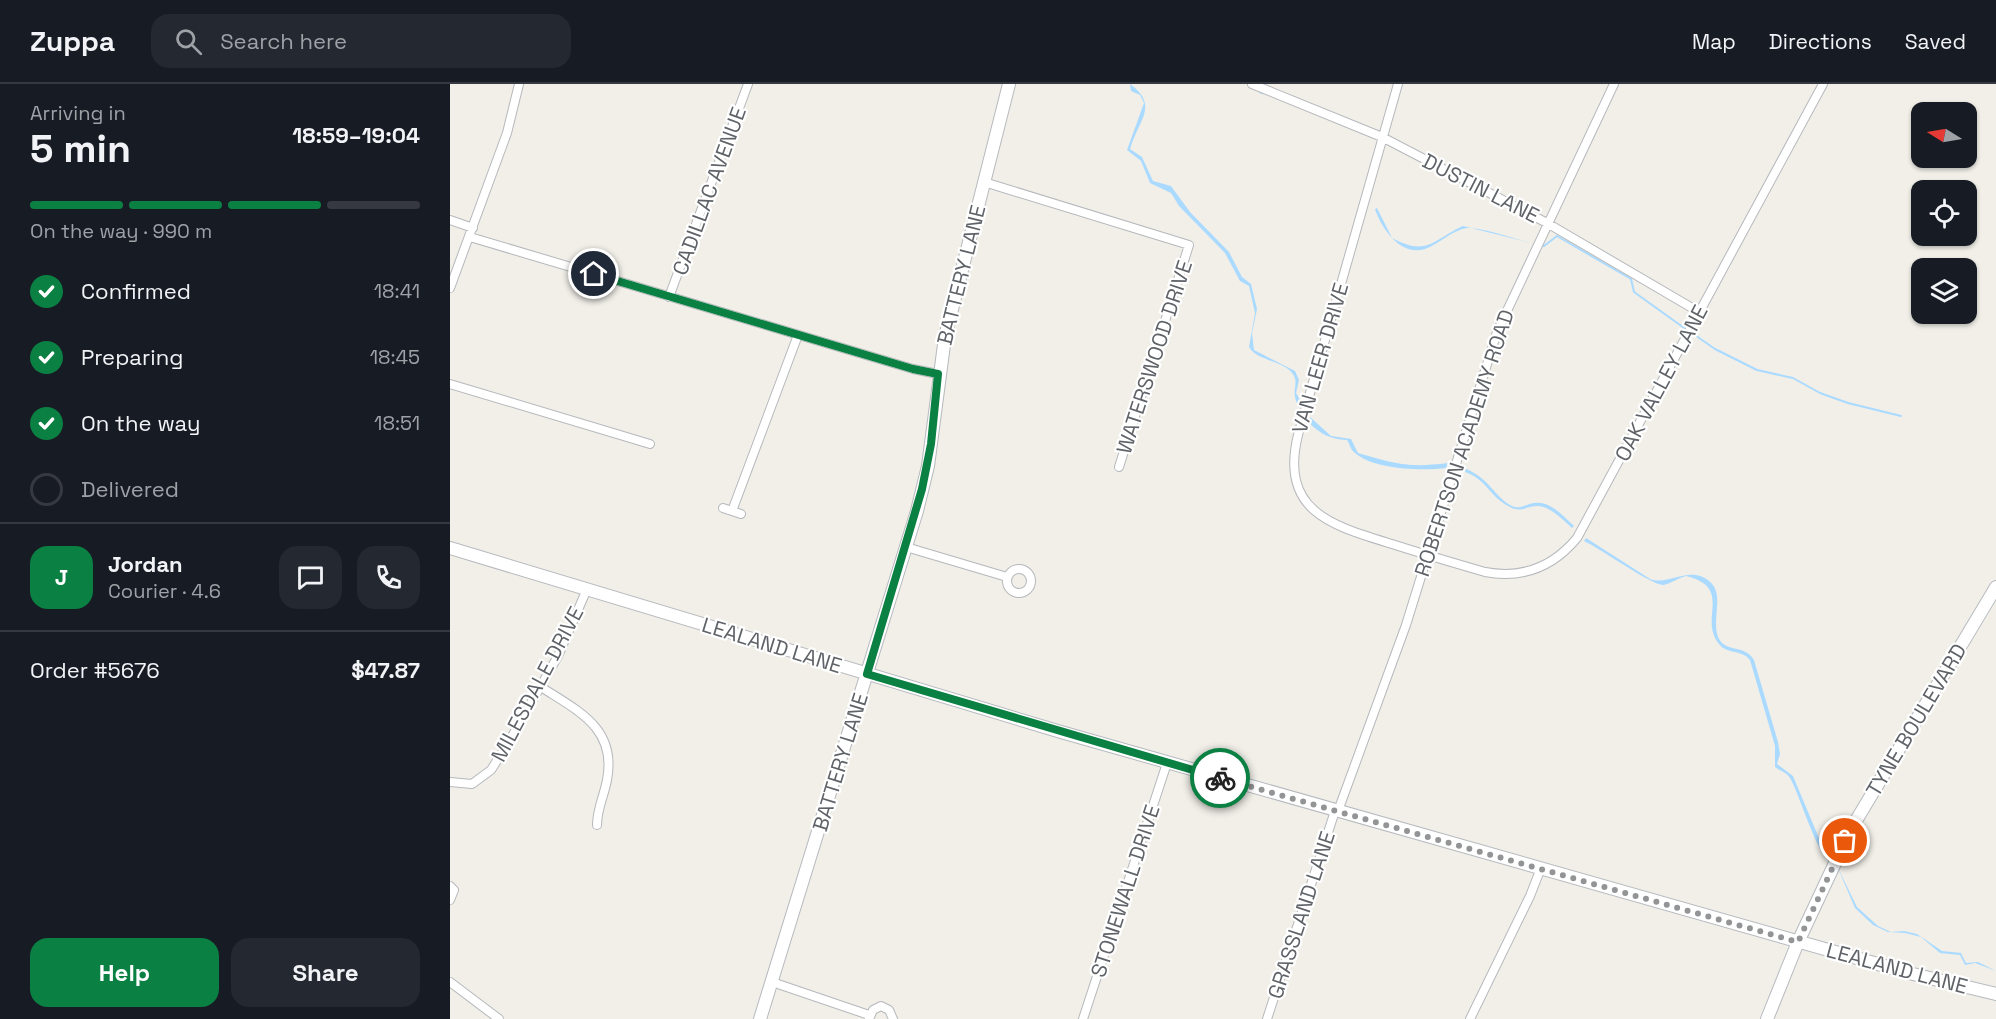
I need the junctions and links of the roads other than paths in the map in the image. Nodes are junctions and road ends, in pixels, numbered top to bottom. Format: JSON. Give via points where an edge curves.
{"nodes":[{"id":1,"x":519,"y":84,"type":"edge"},
{"id":2,"x":748,"y":84,"type":"edge"},
{"id":3,"x":1009,"y":84,"type":"edge"},
{"id":4,"x":1252,"y":84,"type":"edge"},
{"id":5,"x":1398,"y":84,"type":"edge"},
{"id":6,"x":1614,"y":84,"type":"edge"},
{"id":7,"x":1823,"y":84,"type":"edge"},
{"id":8,"x":1382,"y":137,"type":"junction"},
{"id":9,"x":984,"y":182,"type":"junction"},
{"id":10,"x":450,"y":220,"type":"edge"},
{"id":11,"x":1547,"y":223,"type":"junction"},
{"id":12,"x":471,"y":233,"type":"junction"},
{"id":13,"x":450,"y":288,"type":"edge"},
{"id":14,"x":669,"y":297,"type":"junction"},
{"id":15,"x":1699,"y":312,"type":"junction"},
{"id":16,"x":798,"y":335,"type":"junction"},
{"id":17,"x":938,"y":374,"type":"junction"},
{"id":18,"x":450,"y":384,"type":"edge"},
{"id":19,"x":650,"y":444,"type":"dead end"},
{"id":20,"x":1119,"y":467,"type":"dead end"},
{"id":21,"x":723,"y":508,"type":"dead end"},
{"id":22,"x":906,"y":547,"type":"junction"},
{"id":23,"x":450,"y":548,"type":"edge"},
{"id":24,"x":1428,"y":555,"type":"junction"},
{"id":25,"x":1007,"y":577,"type":"dead end"},
{"id":26,"x":1996,"y":587,"type":"edge"},
{"id":27,"x":587,"y":589,"type":"junction"},
{"id":28,"x":867,"y":674,"type":"junction"},
{"id":29,"x":541,"y":687,"type":"junction"},
{"id":30,"x":1167,"y":763,"type":"junction"},
{"id":31,"x":450,"y":782,"type":"edge"},
{"id":32,"x":1336,"y":811,"type":"junction"},
{"id":33,"x":597,"y":825,"type":"dead end"},
{"id":34,"x":1540,"y":868,"type":"junction"},
{"id":35,"x":450,"y":886,"type":"edge"},
{"id":36,"x":450,"y":900,"type":"edge"},
{"id":37,"x":1798,"y":942,"type":"junction"},
{"id":38,"x":450,"y":982,"type":"edge"},
{"id":39,"x":772,"y":982,"type":"junction"},
{"id":40,"x":1996,"y":994,"type":"edge"},
{"id":41,"x":869,"y":1017,"type":"edge"},
{"id":42,"x":499,"y":1019,"type":"edge"},
{"id":43,"x":760,"y":1019,"type":"edge"},
{"id":44,"x":893,"y":1019,"type":"edge"},
{"id":45,"x":1083,"y":1019,"type":"edge"},
{"id":46,"x":1267,"y":1019,"type":"edge"},
{"id":47,"x":1470,"y":1019,"type":"edge"},
{"id":48,"x":1767,"y":1019,"type":"edge"}],
"edges":[{"from":1,"to":12,"type":"street","via":[[507,133]]},
{"from":2,"to":14,"type":"street","name":"CADILLAC AVENUE"},
{"from":3,"to":9,"type":"street","name":"BATTERY LANE"},
{"from":4,"to":8,"type":"street","name":"DUSTIN LANE"},
{"from":5,"to":8,"type":"street","name":"VAN LEER DRIVE"},
{"from":6,"to":11,"type":"street","name":"ROBERTSON ACADEMY ROAD"},
{"from":7,"to":15,"type":"street","name":"OAK VALLEY LANE"},
{"from":8,"to":11,"type":"street","name":"DUSTIN LANE"},
{"from":8,"to":24,"type":"street","name":"VAN LEER DRIVE","via":[[1298,435],[1293,466],[1306,500],[1328,523]]},
{"from":9,"to":17,"type":"street","name":"BATTERY LANE","via":[[953,298]]},
{"from":9,"to":20,"type":"street","name":"WATERSWOOD DRIVE","via":[[1189,245]]},
{"from":10,"to":12,"type":"street"},
{"from":11,"to":15,"type":"street","name":"DUSTIN LANE"},
{"from":11,"to":24,"type":"street","name":"ROBERTSON ACADEMY ROAD","via":[[1497,332]]},
{"from":12,"to":13,"type":"street"},
{"from":12,"to":14,"type":"street"},
{"from":14,"to":16,"type":"street"},
{"from":15,"to":24,"type":"street","name":"OAK VALLEY LANE","via":[[1582,530],[1565,552],[1538,569],[1506,575]]},
{"from":16,"to":17,"type":"street"},
{"from":16,"to":21,"type":"street","via":[[737,513]]},
{"from":17,"to":22,"type":"street","name":"BATTERY LANE","via":[[928,466]]},
{"from":18,"to":19,"type":"street"},
{"from":22,"to":25,"type":"street"},
{"from":22,"to":28,"type":"street","name":"BATTERY LANE"},
{"from":23,"to":27,"type":"street","name":"LEALAND LANE"},
{"from":24,"to":32,"type":"street","name":"ROBERTSON ACADEMY ROAD","via":[[1400,642]]},
{"from":26,"to":37,"type":"street","name":"TYNE BOULEVARD","via":[[1862,808]]},
{"from":27,"to":28,"type":"street","name":"LEALAND LANE"},
{"from":27,"to":29,"type":"street","name":"MILESDALE DRIVE"},
{"from":28,"to":30,"type":"street","name":"LEALAND LANE"},
{"from":28,"to":39,"type":"street","name":"BATTERY LANE"},
{"from":29,"to":31,"type":"street","name":"MILESDALE DRIVE","via":[[491,770],[469,785]]},
{"from":29,"to":33,"type":"street","via":[[590,721],[606,743],[608,773]]},
{"from":30,"to":32,"type":"street","name":"LEALAND LANE"},
{"from":30,"to":45,"type":"street","name":"STONEWALL DRIVE"},
{"from":32,"to":34,"type":"street","name":"LEALAND LANE"},
{"from":32,"to":46,"type":"street","name":"GRASSLAND LANE"},
{"from":34,"to":37,"type":"street","name":"LEALAND LANE"},
{"from":34,"to":47,"type":"street","via":[[1527,904]]},
{"from":35,"to":36,"type":"street","via":[[454,890]]},
{"from":37,"to":40,"type":"street","name":"LEALAND LANE"},
{"from":37,"to":48,"type":"street","name":"TYNE BOULEVARD"},
{"from":38,"to":42,"type":"street"},
{"from":39,"to":41,"type":"street"},
{"from":39,"to":43,"type":"street","name":"BATTERY LANE"},
{"from":41,"to":44,"type":"street","via":[[874,1008],[882,1006]]}]}
